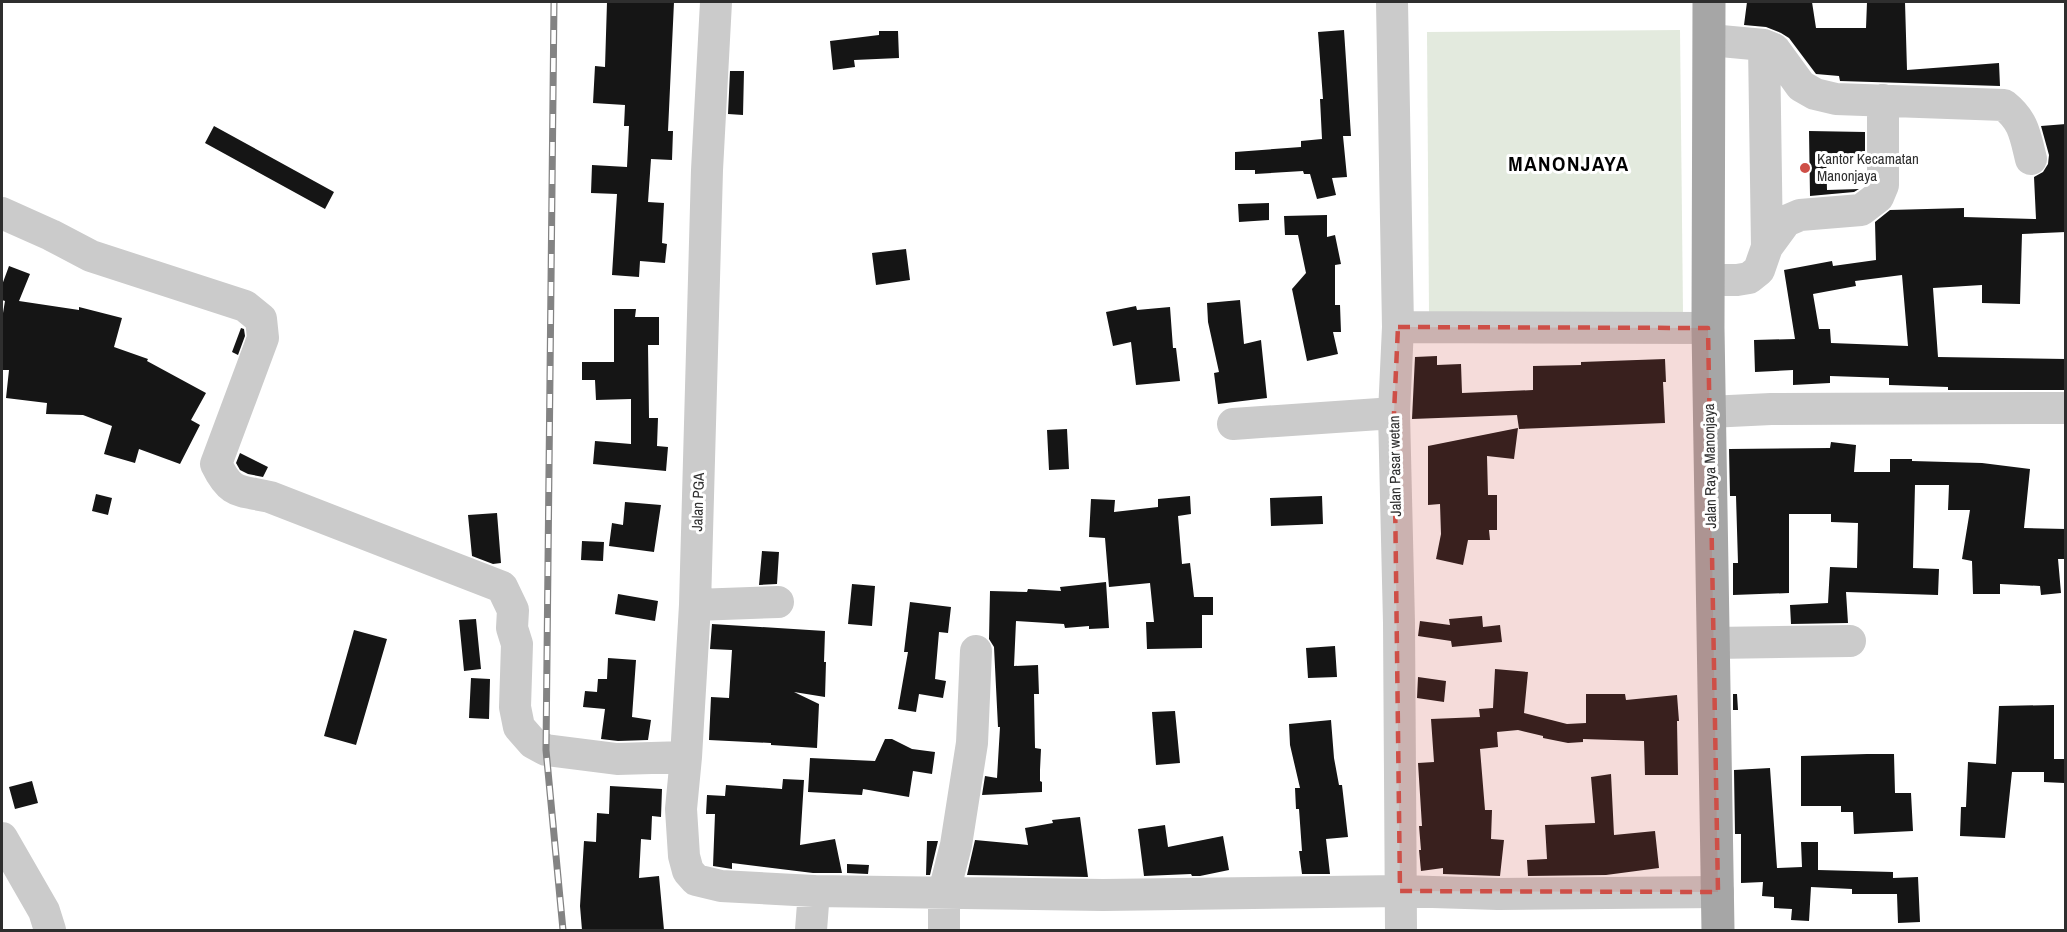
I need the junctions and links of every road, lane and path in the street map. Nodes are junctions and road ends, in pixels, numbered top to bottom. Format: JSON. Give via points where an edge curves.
{"nodes":[{"id":1,"x":716,"y":2,"type":"edge"},
{"id":2,"x":1392,"y":2,"type":"edge"},
{"id":3,"x":1709,"y":2,"type":"edge"},
{"id":4,"x":1710,"y":40,"type":"junction"},
{"id":5,"x":1764,"y":45,"type":"junction"},
{"id":6,"x":1883,"y":100,"type":"junction"},
{"id":7,"x":2031,"y":159,"type":"dead end"},
{"id":8,"x":2,"y":213,"type":"edge"},
{"id":9,"x":1767,"y":247,"type":"junction"},
{"id":10,"x":1708,"y":280,"type":"junction"},
{"id":11,"x":1398,"y":327,"type":"junction"},
{"id":12,"x":1708,"y":328,"type":"junction"},
{"id":13,"x":2066,"y":408,"type":"edge"},
{"id":14,"x":1709,"y":412,"type":"junction"},
{"id":15,"x":1394,"y":413,"type":"junction"},
{"id":16,"x":1233,"y":424,"type":"dead end"},
{"id":17,"x":778,"y":602,"type":"dead end"},
{"id":18,"x":695,"y":605,"type":"junction"},
{"id":19,"x":1850,"y":641,"type":"dead end"},
{"id":20,"x":1713,"y":644,"type":"junction"},
{"id":21,"x":976,"y":651,"type":"dead end"},
{"id":22,"x":686,"y":757,"type":"junction"},
{"id":23,"x":2,"y":838,"type":"edge"},
{"id":24,"x":814,"y":891,"type":"junction"},
{"id":25,"x":1400,"y":891,"type":"junction"},
{"id":26,"x":944,"y":892,"type":"junction"},
{"id":27,"x":1718,"y":892,"type":"junction"},
{"id":28,"x":50,"y":930,"type":"edge"},
{"id":29,"x":811,"y":930,"type":"edge"},
{"id":30,"x":944,"y":930,"type":"edge"},
{"id":31,"x":1401,"y":930,"type":"edge"},
{"id":32,"x":1718,"y":930,"type":"edge"}],
"edges":[{"from":1,"to":18,"type":"street","name":"Jalan PGA"},
{"from":2,"to":11,"type":"street","name":"Jalan Pasar wetan"},
{"from":3,"to":4,"type":"main road","name":"Jalan Raya Manonjaya"},
{"from":4,"to":5,"type":"street"},
{"from":4,"to":10,"type":"main road","name":"Jalan Raya Manonjaya"},
{"from":5,"to":6,"type":"street","via":[[1774,50],[1801,86],[1815,94],[1836,99]]},
{"from":5,"to":9,"type":"street"},
{"from":6,"to":7,"type":"street","via":[[2004,105],[2023,127]]},
{"from":6,"to":9,"type":"street","via":[[1883,185],[1878,198],[1861,210],[1800,215],[1786,221]]},
{"from":8,"to":22,"type":"street","via":[[92,256],[245,306],[261,319],[263,338],[216,464],[224,479],[233,489],[270,497],[502,587],[513,610],[519,728],[532,743],[546,750],[617,759]]},
{"from":9,"to":10,"type":"street","via":[[1758,270],[1749,278]]},
{"from":10,"to":12,"type":"main road","name":"Jalan Raya Manonjaya"},
{"from":11,"to":12,"type":"street"},
{"from":11,"to":15,"type":"street","name":"Jalan Pasar wetan"},
{"from":12,"to":14,"type":"main road","name":"Jalan Raya Manonjaya"},
{"from":13,"to":14,"type":"street"},
{"from":14,"to":20,"type":"main road","name":"Jalan Raya Manonjaya"},
{"from":15,"to":16,"type":"street"},
{"from":15,"to":25,"type":"street","name":"Jalan Pasar wetan"},
{"from":17,"to":18,"type":"street"},
{"from":18,"to":22,"type":"street","name":"Jalan PGA"},
{"from":19,"to":20,"type":"street"},
{"from":20,"to":27,"type":"main road","name":"Jalan Raya Manonjaya"},
{"from":21,"to":26,"type":"street","via":[[972,743],[956,845]]},
{"from":22,"to":24,"type":"street","name":"Jalan PGA","via":[[681,809],[684,856],[688,871],[696,880],[721,886]]},
{"from":23,"to":28,"type":"street","via":[[44,911]]},
{"from":24,"to":26,"type":"street"},
{"from":24,"to":29,"type":"street"},
{"from":25,"to":26,"type":"street","via":[[1103,895]]},
{"from":25,"to":27,"type":"street"},
{"from":25,"to":31,"type":"street","name":"Jalan Pasar wetan"},
{"from":26,"to":30,"type":"street"},
{"from":27,"to":32,"type":"main road","name":"Jalan Raya Manonjaya"}]}
